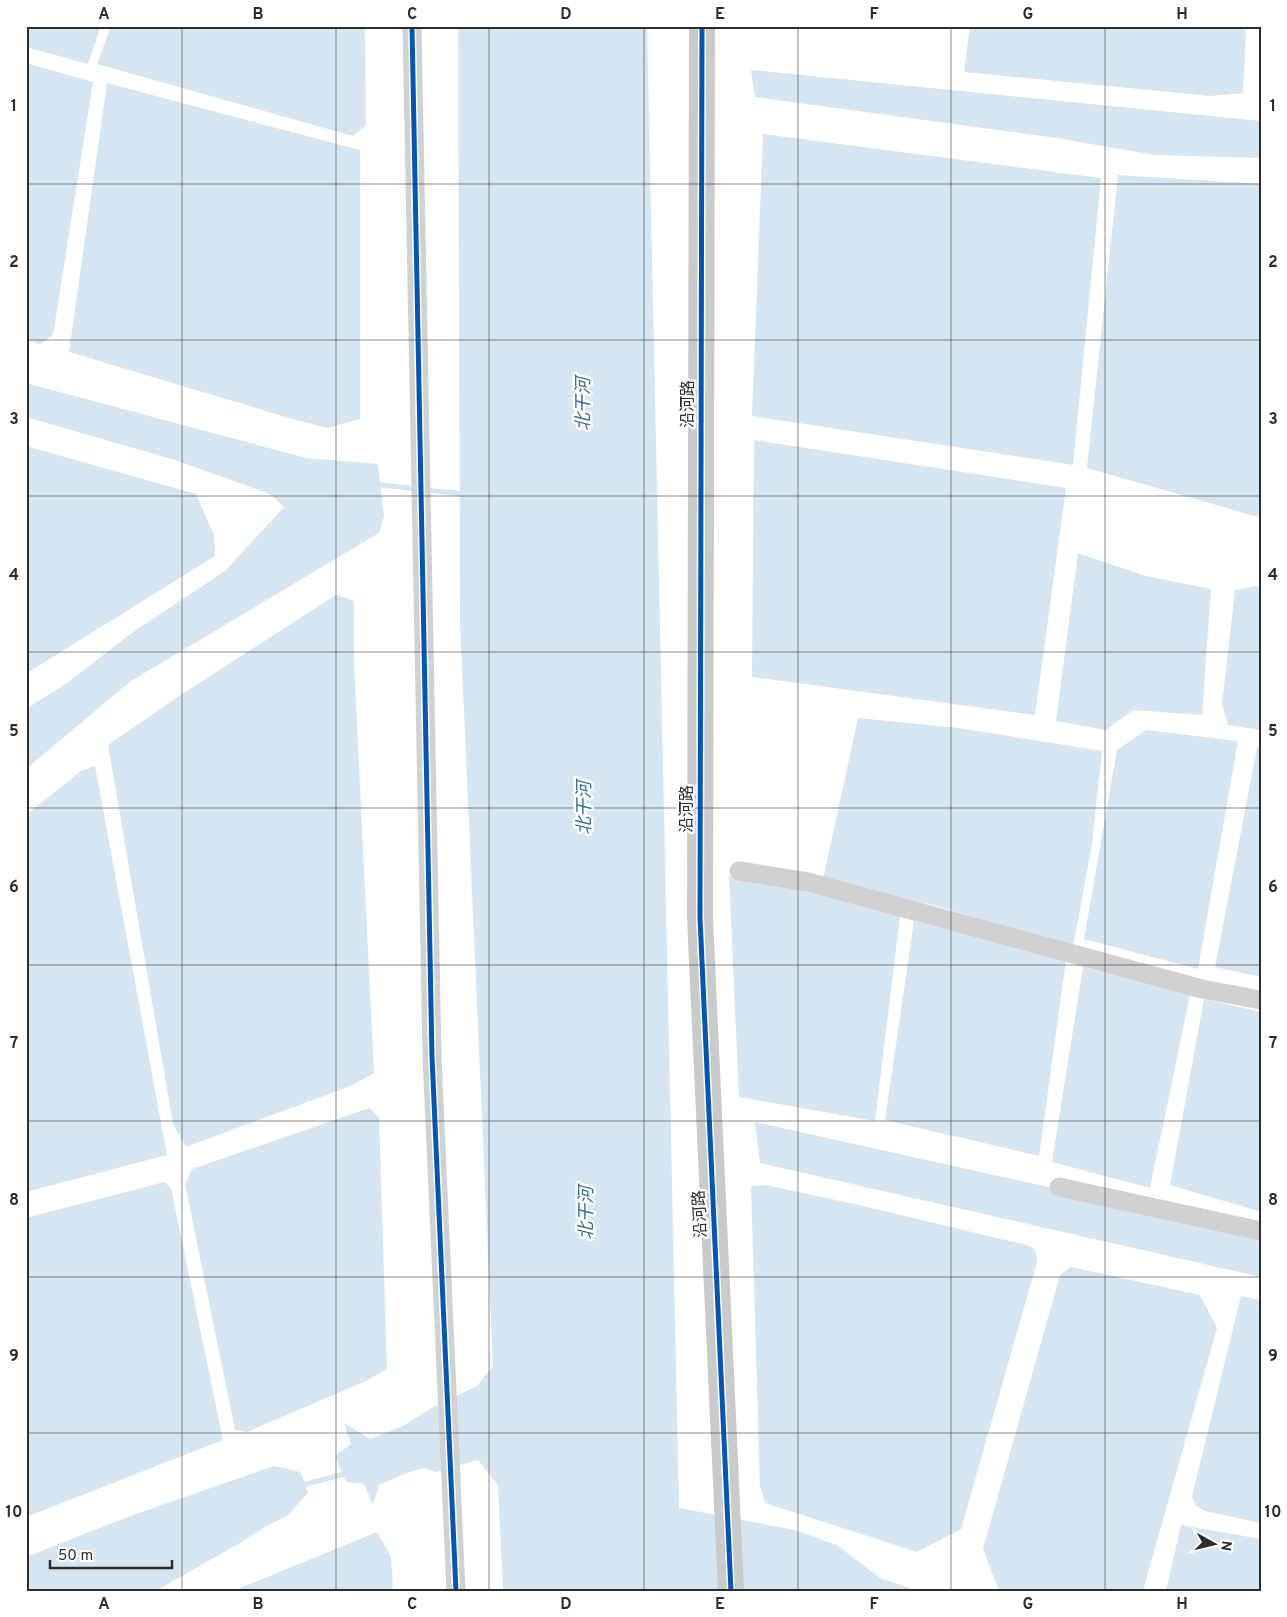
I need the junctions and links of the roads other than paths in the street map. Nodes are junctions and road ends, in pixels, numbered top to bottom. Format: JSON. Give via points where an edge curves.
{"nodes":[{"id":1,"x":412,"y":26,"type":"edge"},
{"id":2,"x":702,"y":26,"type":"edge"},
{"id":3,"x":739,"y":871,"type":"dead end"},
{"id":4,"x":1261,"y":1000,"type":"edge"},
{"id":5,"x":1059,"y":1187,"type":"dead end"},
{"id":6,"x":1261,"y":1231,"type":"edge"},
{"id":7,"x":456,"y":1591,"type":"edge"},
{"id":8,"x":730,"y":1591,"type":"edge"}],
"edges":[{"from":1,"to":7,"type":"street","via":[[432,1058]]},
{"from":2,"to":8,"type":"street","name":"沿河路","via":[[700,918]]},
{"from":3,"to":4,"type":"street","via":[[808,882],[1193,987]]},
{"from":5,"to":6,"type":"street"}]}
